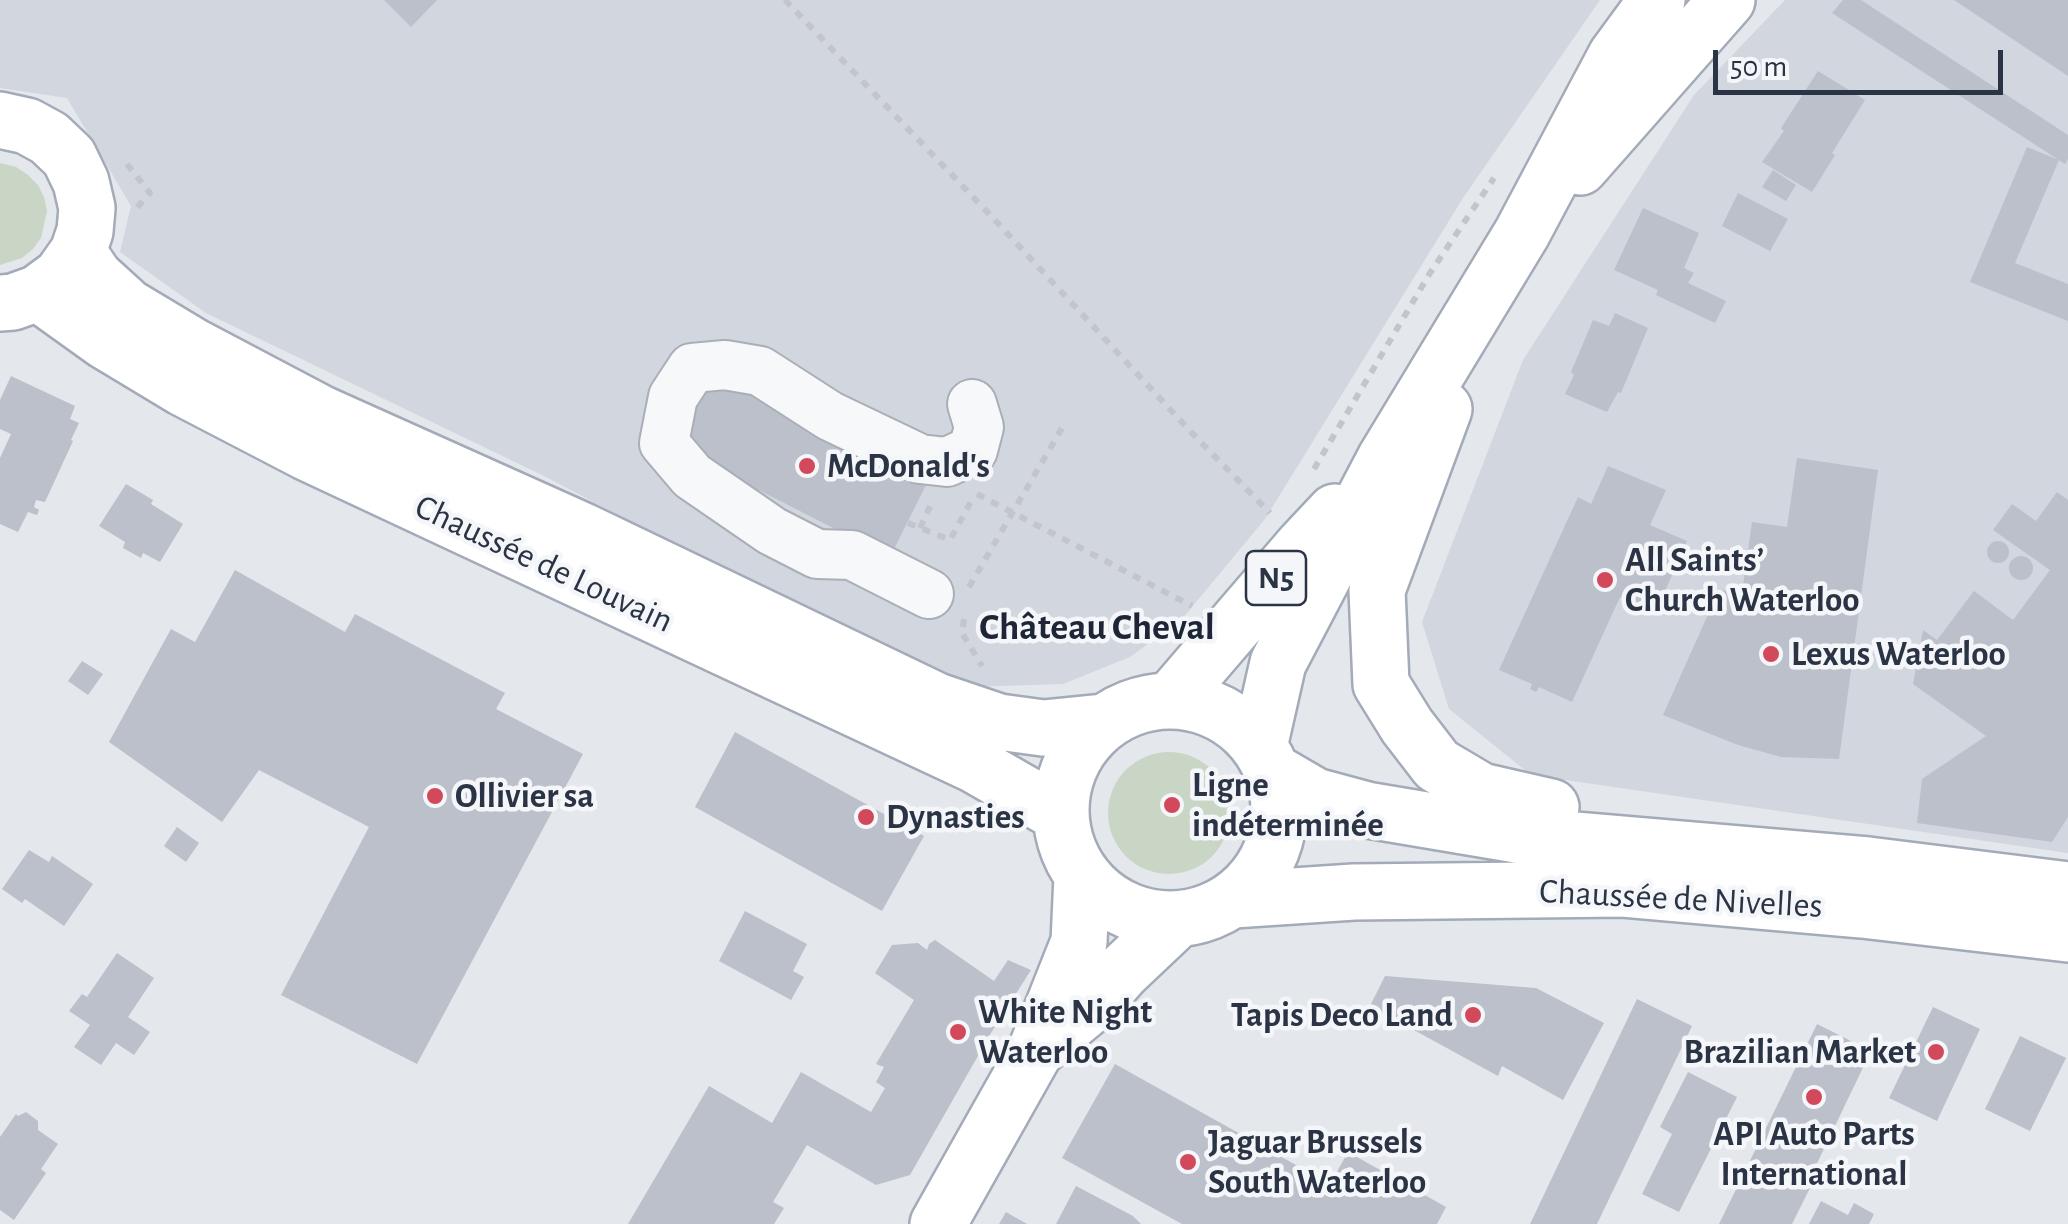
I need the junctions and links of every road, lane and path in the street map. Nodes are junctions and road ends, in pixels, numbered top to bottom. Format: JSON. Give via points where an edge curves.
{"nodes":[{"id":1,"x":785,"y":0,"type":"edge"},
{"id":2,"x":1658,"y":0,"type":"edge"},
{"id":3,"x":1727,"y":0,"type":"edge"},
{"id":4,"x":0,"y":120,"type":"edge"},
{"id":5,"x":1496,"y":176,"type":"dead end"},
{"id":6,"x":1522,"y":233,"type":"junction"},
{"id":7,"x":78,"y":252,"type":"junction"},
{"id":8,"x":1485,"y":297,"type":"junction"},
{"id":9,"x":19,"y":298,"type":"edge"},
{"id":10,"x":972,"y":404,"type":"dead end"},
{"id":11,"x":1062,"y":428,"type":"dead end"},
{"id":12,"x":1385,"y":459,"type":"junction"},
{"id":13,"x":1308,"y":480,"type":"dead end"},
{"id":14,"x":1013,"y":514,"type":"junction"},
{"id":15,"x":1304,"y":545,"type":"junction"},
{"id":16,"x":953,"y":597,"type":"junction"},
{"id":17,"x":1193,"y":607,"type":"dead end"},
{"id":18,"x":987,"y":682,"type":"dead end"},
{"id":19,"x":1171,"y":700,"type":"junction"},
{"id":20,"x":1104,"y":722,"type":"junction"},
{"id":21,"x":1266,"y":759,"type":"junction"},
{"id":22,"x":1060,"y":814,"type":"junction"},
{"id":23,"x":1697,"y":852,"type":"junction"},
{"id":24,"x":1082,"y":876,"type":"junction"},
{"id":25,"x":2068,"y":890,"type":"edge"},
{"id":26,"x":1234,"y":900,"type":"junction"},
{"id":27,"x":1178,"y":920,"type":"junction"},
{"id":28,"x":2068,"y":934,"type":"edge"},
{"id":29,"x":1036,"y":1050,"type":"junction"},
{"id":30,"x":938,"y":1224,"type":"edge"}],
"edges":[{"from":1,"to":15,"type":"path"},
{"from":2,"to":6,"type":"main road","number":"N5","via":[[1616,56]]},
{"from":3,"to":6,"type":"main road","number":"N5"},
{"from":4,"to":7,"type":"main road","via":[[27,126],[69,157],[87,208]]},
{"from":5,"to":13,"type":"path","via":[[1430,272]]},
{"from":6,"to":8,"type":"main road","number":"N5"},
{"from":7,"to":9,"type":"main road","via":[[62,276]]},
{"from":7,"to":20,"type":"main road","name":"Chaussée de Louvain","via":[[128,307],[322,414],[936,700],[999,722],[1043,728]]},
{"from":8,"to":12,"type":"main road","number":"N5"},
{"from":8,"to":23,"type":"main road","via":[[1377,590],[1381,684],[1437,765],[1481,791]]},
{"from":9,"to":22,"type":"main road","name":"Chaussée de Louvain","via":[[288,442],[973,764]]},
{"from":10,"to":16,"type":"lane","via":[[979,427],[972,450],[947,462],[920,459],[760,371],[692,368],[673,397],[664,443],[692,476],[772,532],[817,554],[852,556]]},
{"from":11,"to":14,"type":"path"},
{"from":12,"to":15,"type":"main road","number":"N5"},
{"from":12,"to":21,"type":"main road","number":"N5","via":[[1278,663]]},
{"from":14,"to":16,"type":"path"},
{"from":14,"to":17,"type":"path"},
{"from":15,"to":19,"type":"main road","number":"N5"},
{"from":16,"to":18,"type":"path","via":[[962,633]]},
{"from":19,"to":20,"type":"main road","number":"N5","via":[[1136,706]]},
{"from":19,"to":21,"type":"main road","via":[[1205,706],[1235,722]]},
{"from":20,"to":22,"type":"main road","number":"N5","via":[[1079,748],[1064,780]]},
{"from":21,"to":23,"type":"main road","name":"Chaussée de Nivelles","via":[[1315,796],[1367,810],[1516,835]]},
{"from":21,"to":26,"type":"main road","number":"N5","via":[[1279,803],[1276,835],[1264,866]]},
{"from":22,"to":24,"type":"main road","number":"N5"},
{"from":23,"to":25,"type":"main road","name":"Chaussée de Nivelles"},
{"from":24,"to":27,"type":"main road","number":"N5","via":[[1109,901],[1142,916]]},
{"from":24,"to":29,"type":"main road","number":"N5","via":[[1078,942]]},
{"from":26,"to":27,"type":"main road","number":"N5"},
{"from":26,"to":28,"type":"main road","name":"Chaussée de Nivelles","via":[[1623,889]]},
{"from":27,"to":29,"type":"main road","number":"N5"},
{"from":29,"to":30,"type":"main road","number":"N5"}]}
